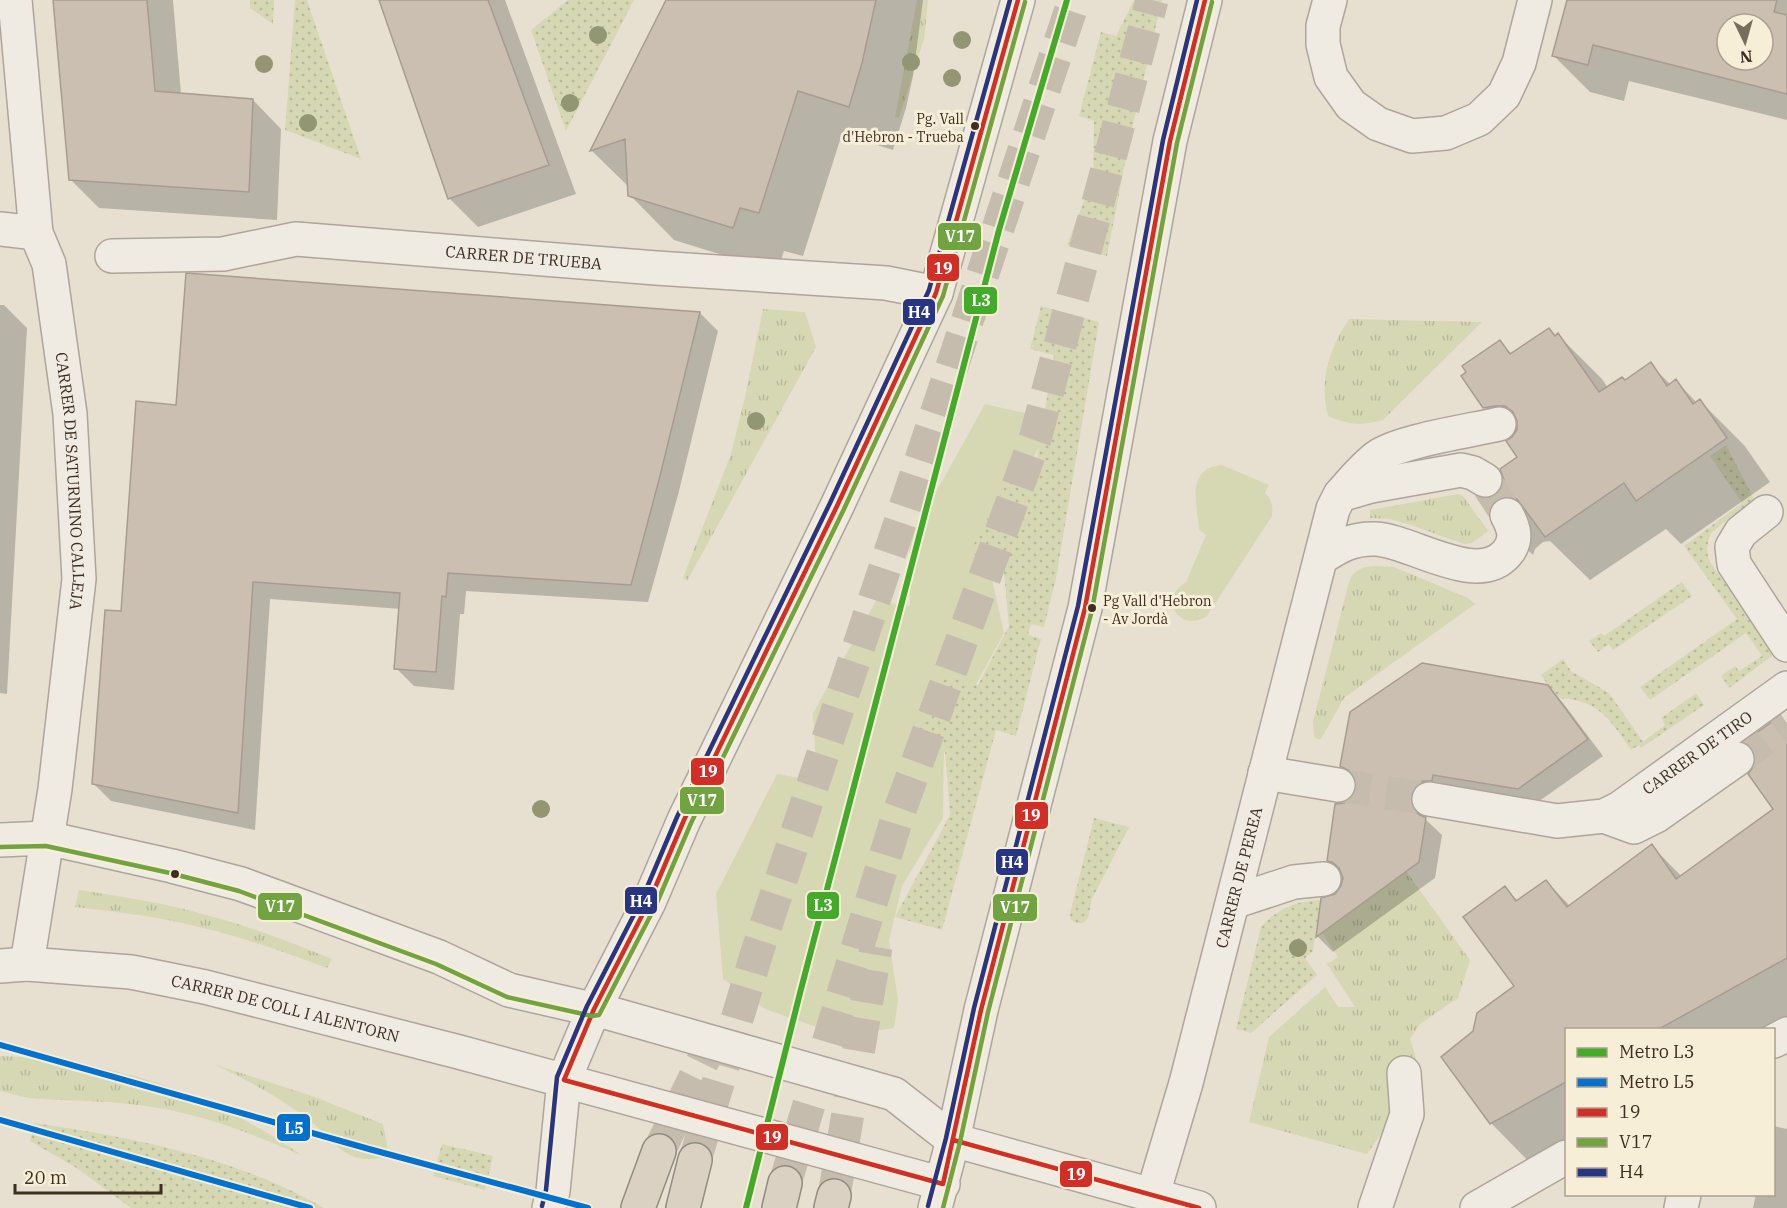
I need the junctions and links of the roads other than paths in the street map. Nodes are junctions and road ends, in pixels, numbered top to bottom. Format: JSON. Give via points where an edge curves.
{"nodes":[{"id":1,"x":15,"y":0,"type":"edge"},
{"id":2,"x":1018,"y":0,"type":"edge"},
{"id":3,"x":1205,"y":0,"type":"edge"},
{"id":4,"x":1330,"y":0,"type":"edge"},
{"id":5,"x":1535,"y":0,"type":"edge"},
{"id":6,"x":0,"y":230,"type":"edge"},
{"id":7,"x":36,"y":232,"type":"junction"},
{"id":8,"x":111,"y":256,"type":"dead end"},
{"id":9,"x":936,"y":293,"type":"junction"},
{"id":10,"x":1499,"y":424,"type":"dead end"},
{"id":11,"x":1485,"y":480,"type":"tunnel mouth"},
{"id":12,"x":1340,"y":495,"type":"junction"},
{"id":13,"x":1766,"y":512,"type":"dead end"},
{"id":14,"x":1507,"y":514,"type":"tunnel mouth"},
{"id":15,"x":1321,"y":558,"type":"junction"},
{"id":16,"x":1787,"y":645,"type":"edge"},
{"id":17,"x":1787,"y":688,"type":"edge"},
{"id":18,"x":1737,"y":759,"type":"tunnel mouth"},
{"id":19,"x":1265,"y":773,"type":"junction"},
{"id":20,"x":1338,"y":785,"type":"tunnel mouth"},
{"id":21,"x":1429,"y":800,"type":"tunnel mouth"},
{"id":22,"x":1604,"y":816,"type":"junction"},
{"id":23,"x":47,"y":838,"type":"junction"},
{"id":24,"x":0,"y":840,"type":"edge"},
{"id":25,"x":1324,"y":879,"type":"dead end"},
{"id":26,"x":1233,"y":902,"type":"junction"},
{"id":27,"x":13,"y":965,"type":"edge"},
{"id":28,"x":594,"y":1009,"type":"junction"},
{"id":29,"x":1404,"y":1072,"type":"dead end"},
{"id":30,"x":564,"y":1080,"type":"junction"},
{"id":31,"x":953,"y":1140,"type":"junction"},
{"id":32,"x":659,"y":1151,"type":"tunnel mouth"},
{"id":33,"x":1565,"y":1158,"type":"edge"},
{"id":34,"x":695,"y":1160,"type":"tunnel mouth"},
{"id":35,"x":939,"y":1196,"type":"edge"},
{"id":36,"x":1146,"y":1198,"type":"edge"},
{"id":37,"x":549,"y":1208,"type":"edge"},
{"id":38,"x":638,"y":1208,"type":"edge"},
{"id":39,"x":682,"y":1208,"type":"edge"},
{"id":40,"x":1199,"y":1208,"type":"edge"},
{"id":41,"x":1375,"y":1208,"type":"edge"},
{"id":42,"x":1477,"y":1208,"type":"edge"}],
"edges":[{"from":1,"to":7,"type":"street","name":"CARRER DE SATURNINO CALLEJA"},
{"from":2,"to":9,"type":"street"},
{"from":3,"to":31,"type":"street","via":[[1170,141],[1085,608],[984,999]]},
{"from":4,"to":5,"type":"street","via":[[1323,44],[1331,77],[1351,105],[1378,124],[1412,136],[1446,133],[1479,118],[1503,95],[1519,63]]},
{"from":6,"to":7,"type":"street"},
{"from":7,"to":23,"type":"street","name":"CARRER DE SATURNINO CALLEJA","via":[[49,264],[70,414],[79,579]]},
{"from":8,"to":9,"type":"street","name":"CARRER DE TRUEBA","via":[[223,254],[296,239],[886,283]]},
{"from":9,"to":28,"type":"street","via":[[684,820],[649,902]]},
{"from":10,"to":12,"type":"street","via":[[1400,447],[1379,456]]},
{"from":11,"to":12,"type":"street","via":[[1461,470]]},
{"from":12,"to":15,"type":"street","name":"CARRER DE PEREA"},
{"from":13,"to":16,"type":"street","via":[[1741,532],[1732,547],[1734,564]]},
{"from":14,"to":15,"type":"street","via":[[1515,530],[1513,543],[1506,555],[1479,567],[1377,539],[1340,544]]},
{"from":15,"to":19,"type":"street","name":"CARRER DE PEREA"},
{"from":17,"to":22,"type":"street","name":"CARRER DE TIRO"},
{"from":18,"to":22,"type":"street","name":"CARRER DE TIRO","via":[[1634,827]]},
{"from":19,"to":20,"type":"street"},
{"from":19,"to":26,"type":"street","name":"CARRER DE PEREA"},
{"from":21,"to":22,"type":"street","name":"CARRER DE TIRO","via":[[1557,821]]},
{"from":23,"to":24,"type":"street"},
{"from":23,"to":27,"type":"street","name":"CARRER DE SATURNINO CALLEJA"},
{"from":23,"to":28,"type":"street","via":[[241,884],[438,957],[509,990]]},
{"from":25,"to":26,"type":"street","via":[[1294,882]]},
{"from":26,"to":36,"type":"street","name":"CARRER DE PEREA","via":[[1186,1083]]},
{"from":27,"to":30,"type":"street","name":"CARRER DE COLL I ALENTORN","via":[[131,972],[205,987]]},
{"from":28,"to":30,"type":"street"},
{"from":28,"to":31,"type":"street","via":[[894,1094]]},
{"from":29,"to":41,"type":"street","via":[[1407,1114]]},
{"from":30,"to":35,"type":"street","name":"CARRER DE COLL I ALENTORN"},
{"from":30,"to":37,"type":"street"},
{"from":31,"to":35,"type":"street"},
{"from":31,"to":36,"type":"street"},
{"from":32,"to":38,"type":"highway"},
{"from":33,"to":42,"type":"street"},
{"from":34,"to":39,"type":"highway"},
{"from":36,"to":40,"type":"street"}]}
